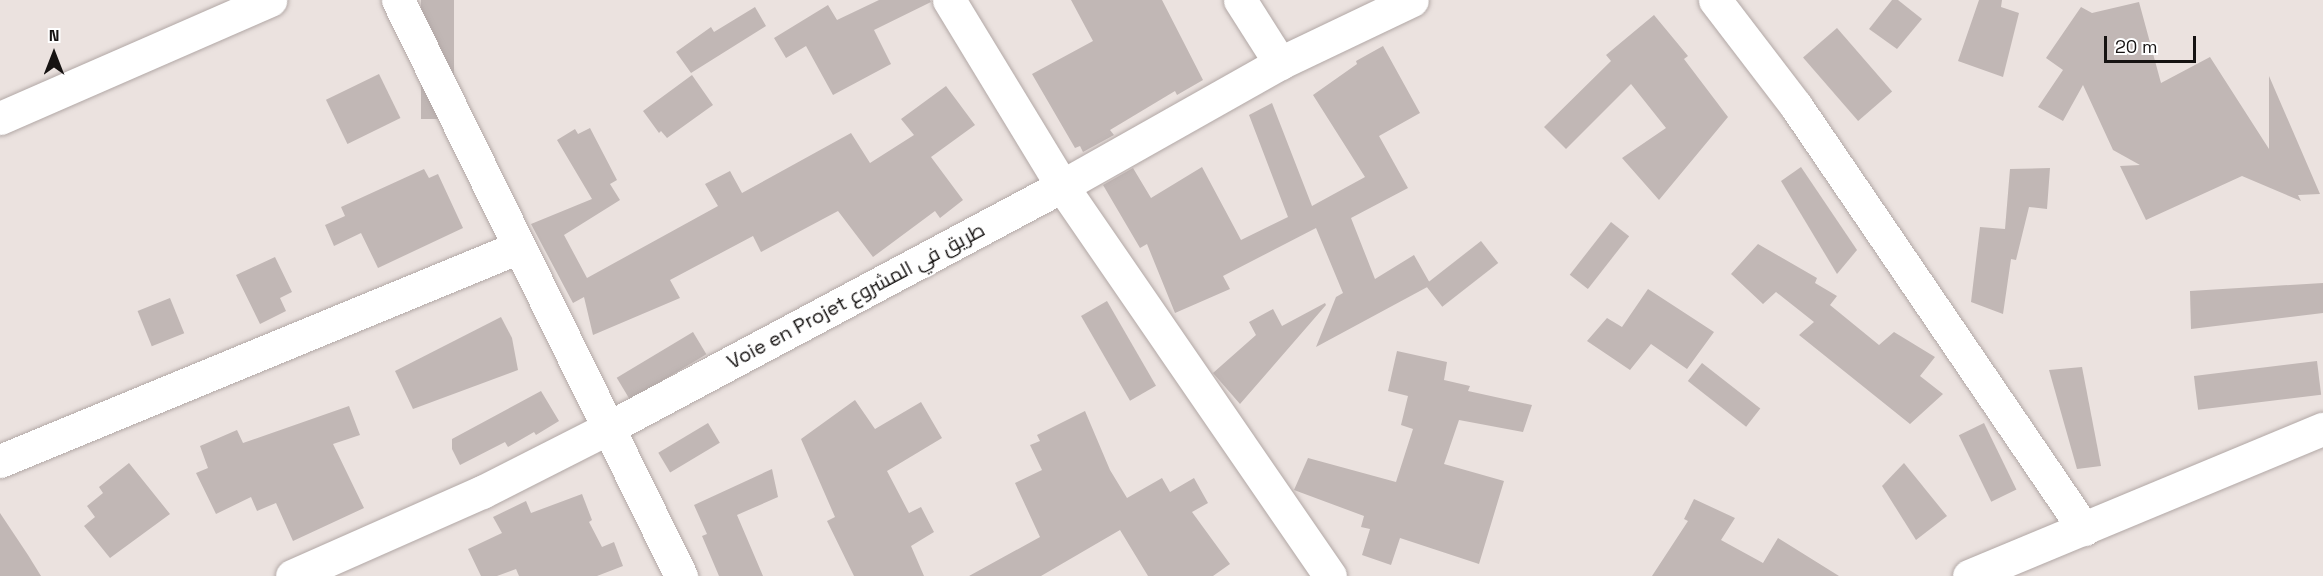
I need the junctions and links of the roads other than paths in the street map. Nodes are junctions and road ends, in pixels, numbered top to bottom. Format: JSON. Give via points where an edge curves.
{"nodes":[{"id":1,"x":270,"y":0,"type":"edge"},
{"id":2,"x":398,"y":0,"type":"edge"},
{"id":3,"x":949,"y":0,"type":"edge"},
{"id":4,"x":1240,"y":0,"type":"edge"},
{"id":5,"x":1412,"y":0,"type":"edge"},
{"id":6,"x":1715,"y":0,"type":"edge"},
{"id":7,"x":1280,"y":63,"type":"junction"},
{"id":8,"x":0,"y":118,"type":"edge"},
{"id":9,"x":1062,"y":186,"type":"junction"},
{"id":10,"x":519,"y":247,"type":"junction"},
{"id":11,"x":608,"y":428,"type":"junction"},
{"id":12,"x":2323,"y":429,"type":"edge"},
{"id":13,"x":0,"y":461,"type":"edge"},
{"id":14,"x":2084,"y":529,"type":"junction"},
{"id":15,"x":292,"y":576,"type":"edge"},
{"id":16,"x":681,"y":576,"type":"edge"},
{"id":17,"x":1330,"y":576,"type":"edge"},
{"id":18,"x":1969,"y":576,"type":"edge"}],
"edges":[{"from":1,"to":8,"type":"street"},
{"from":2,"to":10,"type":"street"},
{"from":3,"to":9,"type":"street"},
{"from":4,"to":7,"type":"street"},
{"from":5,"to":7,"type":"street","name":"Voie en Projet طريق في المشروع"},
{"from":6,"to":14,"type":"street","via":[[1802,115]]},
{"from":7,"to":9,"type":"street","name":"Voie en Projet طريق في المشروع"},
{"from":9,"to":11,"type":"street","name":"Voie en Projet طريق في المشروع"},
{"from":9,"to":17,"type":"street"},
{"from":10,"to":11,"type":"street"},
{"from":10,"to":13,"type":"street"},
{"from":11,"to":15,"type":"street","name":"Voie en Projet طريق في المشروع","via":[[482,492]]},
{"from":11,"to":16,"type":"street"},
{"from":12,"to":14,"type":"street"},
{"from":14,"to":18,"type":"street"}]}
